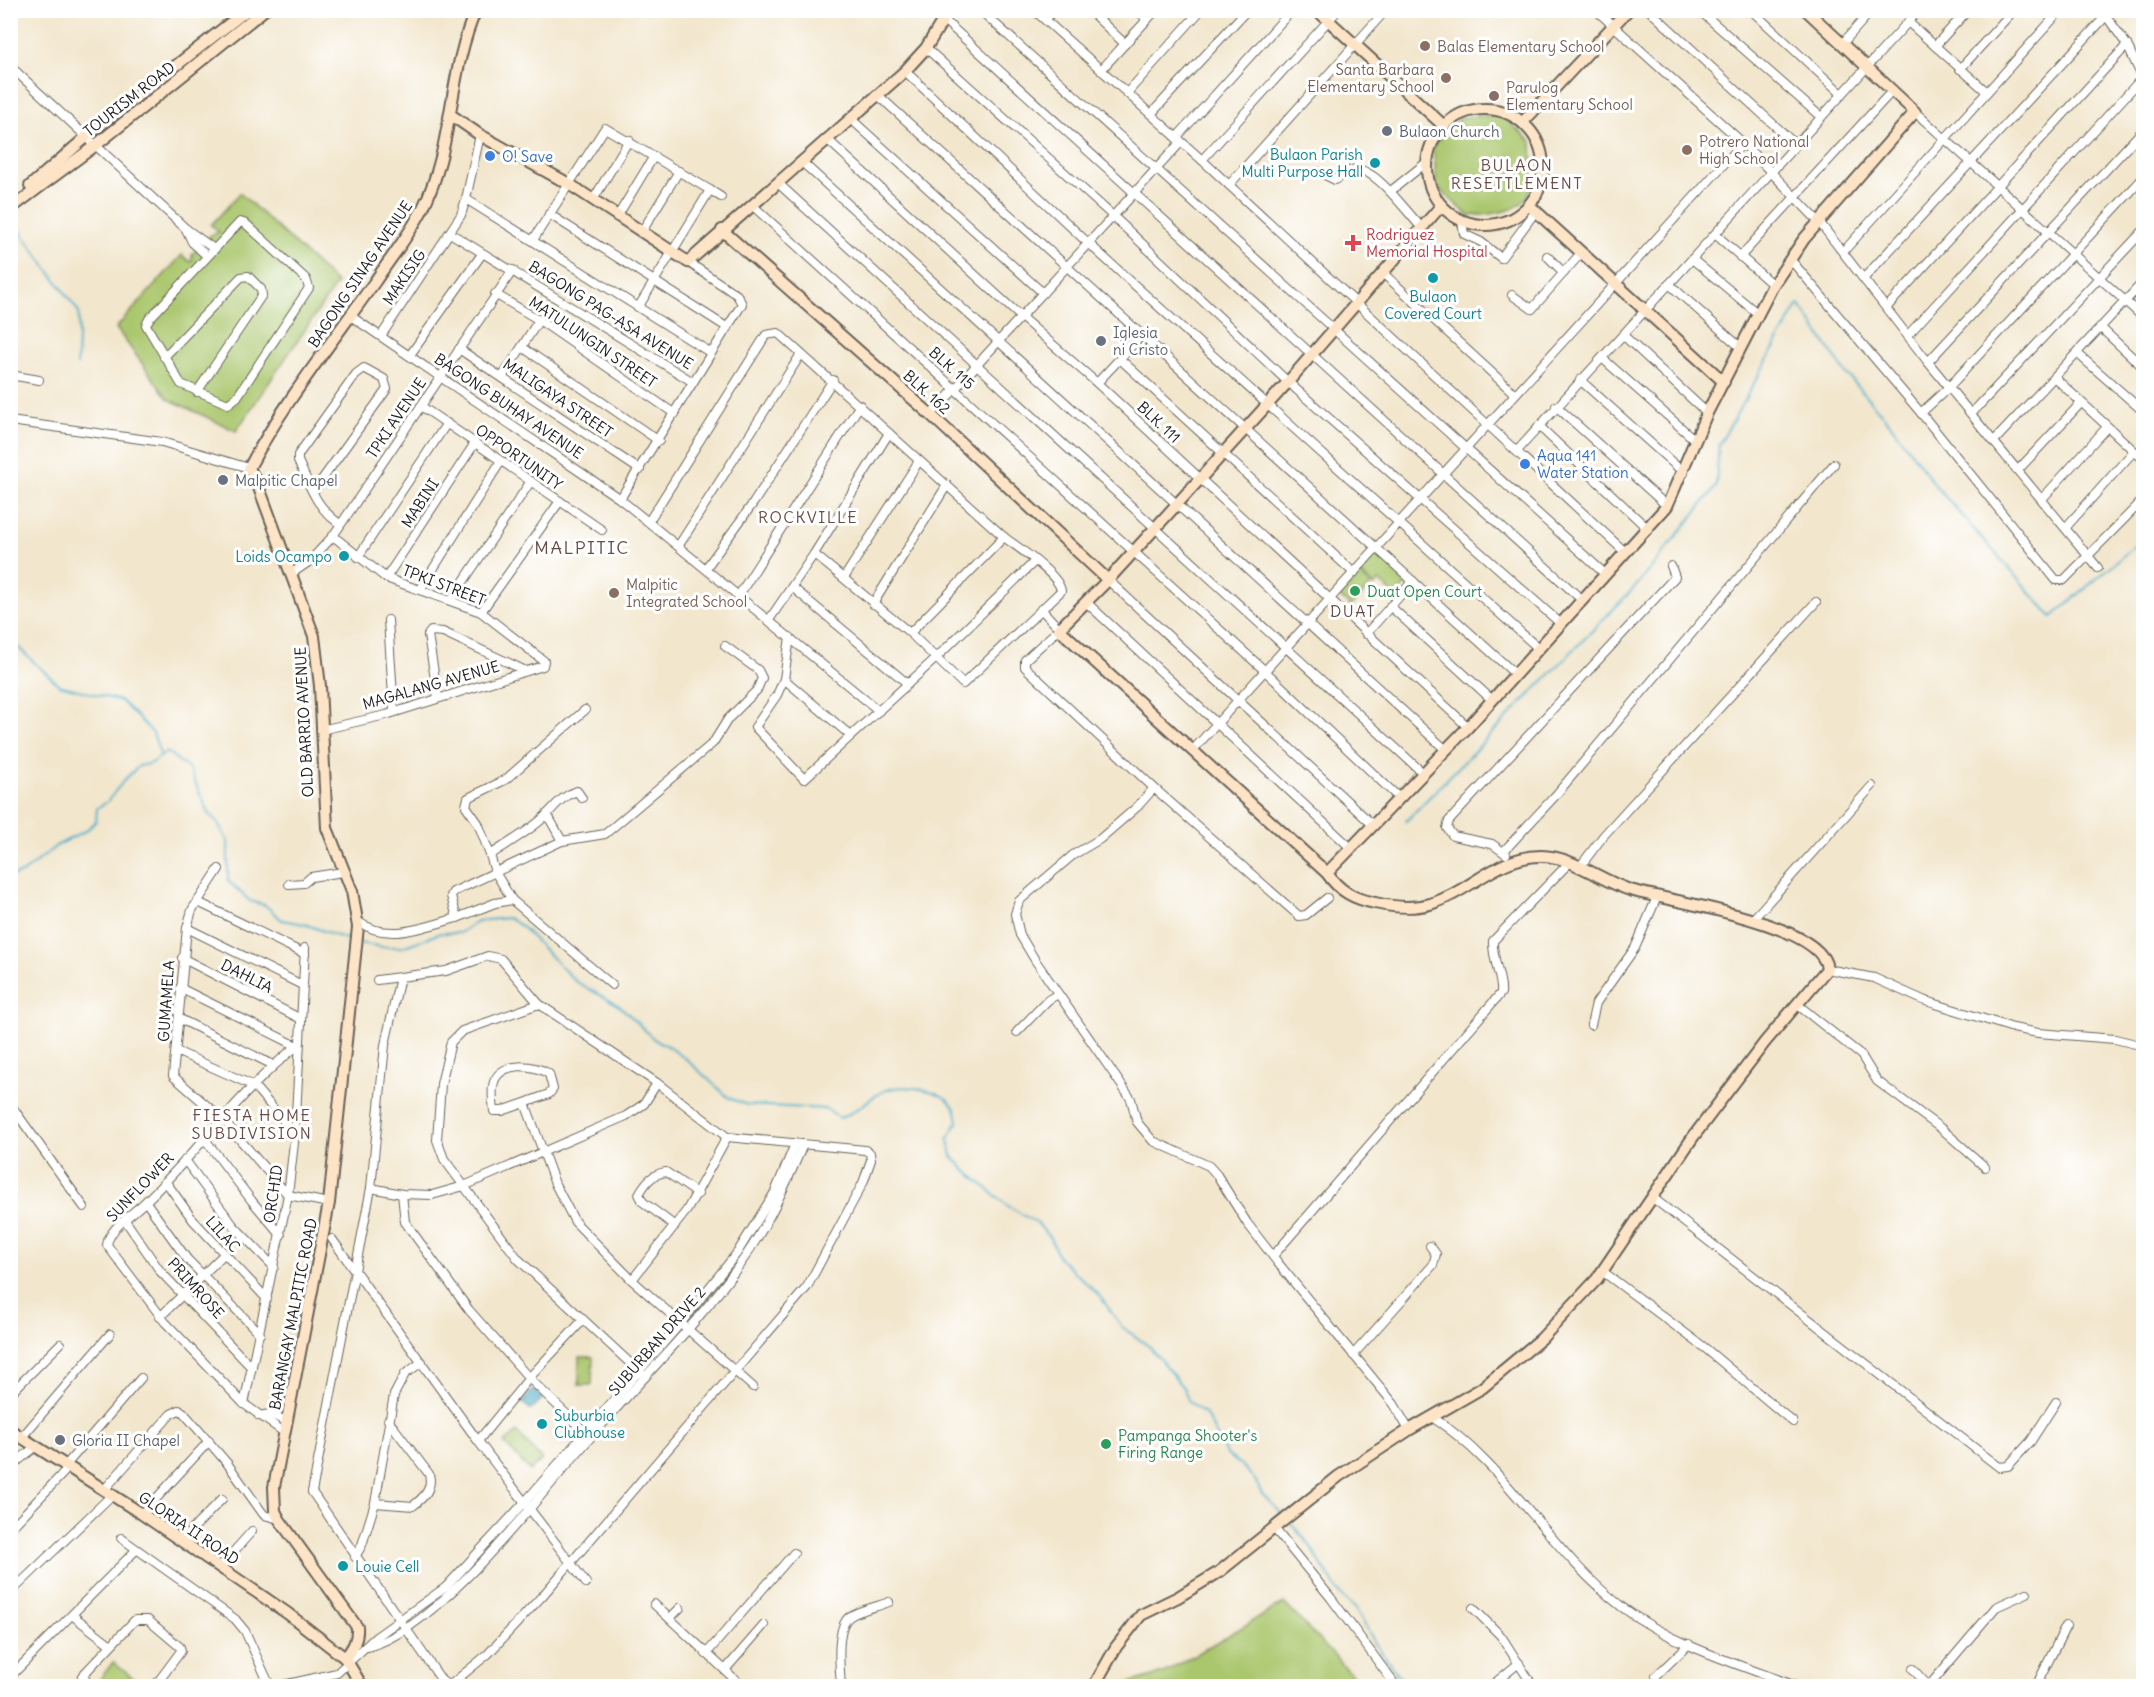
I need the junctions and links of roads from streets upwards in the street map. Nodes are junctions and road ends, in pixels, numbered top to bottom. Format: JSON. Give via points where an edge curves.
{"nodes":[{"id":1,"x":247,"y":10,"type":"edge"},
{"id":2,"x":264,"y":10,"type":"edge"},
{"id":3,"x":476,"y":10,"type":"edge"},
{"id":4,"x":980,"y":10,"type":"edge"},
{"id":5,"x":1034,"y":10,"type":"edge"},
{"id":6,"x":1054,"y":10,"type":"edge"},
{"id":7,"x":1089,"y":10,"type":"edge"},
{"id":8,"x":1138,"y":10,"type":"edge"},
{"id":9,"x":1156,"y":10,"type":"edge"},
{"id":10,"x":1201,"y":10,"type":"edge"},
{"id":11,"x":1247,"y":10,"type":"edge"},
{"id":12,"x":1292,"y":10,"type":"edge"},
{"id":13,"x":1317,"y":10,"type":"edge"},
{"id":14,"x":1338,"y":10,"type":"edge"},
{"id":15,"x":1386,"y":10,"type":"edge"},
{"id":16,"x":1596,"y":10,"type":"edge"},
{"id":17,"x":1628,"y":10,"type":"edge"},
{"id":18,"x":1649,"y":10,"type":"edge"},
{"id":19,"x":1699,"y":10,"type":"edge"},
{"id":20,"x":1751,"y":10,"type":"edge"},
{"id":21,"x":1806,"y":10,"type":"edge"},
{"id":22,"x":1872,"y":10,"type":"edge"},
{"id":23,"x":1918,"y":10,"type":"edge"},
{"id":24,"x":1968,"y":10,"type":"edge"},
{"id":25,"x":2014,"y":10,"type":"edge"},
{"id":26,"x":2061,"y":10,"type":"edge"},
{"id":27,"x":2104,"y":13,"type":"edge"},
{"id":28,"x":946,"y":15,"type":"edge"},
{"id":29,"x":1819,"y":15,"type":"edge"},
{"id":30,"x":1045,"y":20,"type":"junction"},
{"id":31,"x":1147,"y":20,"type":"junction"},
{"id":32,"x":1329,"y":21,"type":"junction"},
{"id":33,"x":1908,"y":22,"type":"junction"},
{"id":34,"x":1614,"y":27,"type":"junction"},
{"id":35,"x":1125,"y":44,"type":"junction"},
{"id":36,"x":1356,"y":44,"type":"junction"},
{"id":37,"x":1842,"y":44,"type":"junction"},
{"id":38,"x":2127,"y":45,"type":"junction"},
{"id":39,"x":1935,"y":46,"type":"junction"},
{"id":40,"x":926,"y":48,"type":"junction"},
{"id":41,"x":10,"y":66,"type":"edge"},
{"id":42,"x":1867,"y":67,"type":"junction"},
{"id":43,"x":1960,"y":69,"type":"junction"},
{"id":44,"x":1101,"y":70,"type":"junction"},
{"id":45,"x":905,"y":71,"type":"junction"},
{"id":46,"x":2143,"y":79,"type":"edge"},
{"id":47,"x":1893,"y":90,"type":"junction"},
{"id":48,"x":1987,"y":92,"type":"junction"},
{"id":49,"x":1126,"y":93,"type":"junction"},
{"id":50,"x":1842,"y":94,"type":"junction"},
{"id":51,"x":879,"y":96,"type":"junction"},
{"id":52,"x":1915,"y":112,"type":"junction"},
{"id":53,"x":1151,"y":114,"type":"junction"},
{"id":54,"x":451,"y":115,"type":"junction"},
{"id":55,"x":1821,"y":117,"type":"junction"},
{"id":56,"x":851,"y":119,"type":"junction"},
{"id":57,"x":1522,"y":122,"type":"junction"},
{"id":58,"x":1444,"y":126,"type":"junction"},
{"id":59,"x":2144,"y":129,"type":"edge"},
{"id":60,"x":480,"y":135,"type":"junction"},
{"id":61,"x":1945,"y":137,"type":"junction"},
{"id":62,"x":629,"y":140,"type":"junction"},
{"id":63,"x":828,"y":140,"type":"junction"},
{"id":64,"x":1179,"y":140,"type":"junction"},
{"id":65,"x":92,"y":141,"type":"junction"},
{"id":66,"x":1743,"y":143,"type":"junction"},
{"id":67,"x":1796,"y":144,"type":"junction"},
{"id":68,"x":654,"y":156,"type":"junction"},
{"id":69,"x":1202,"y":160,"type":"junction"},
{"id":70,"x":1971,"y":160,"type":"junction"},
{"id":71,"x":803,"y":162,"type":"junction"},
{"id":72,"x":1427,"y":162,"type":"junction"},
{"id":73,"x":1155,"y":170,"type":"junction"},
{"id":74,"x":1772,"y":170,"type":"junction"},
{"id":75,"x":679,"y":171,"type":"junction"},
{"id":76,"x":1319,"y":172,"type":"dead end"},
{"id":77,"x":2144,"y":177,"type":"edge"},
{"id":78,"x":569,"y":184,"type":"junction"},
{"id":79,"x":778,"y":184,"type":"junction"},
{"id":80,"x":1997,"y":184,"type":"junction"},
{"id":81,"x":1229,"y":185,"type":"junction"},
{"id":82,"x":710,"y":190,"type":"junction"},
{"id":83,"x":1392,"y":190,"type":"junction"},
{"id":84,"x":1135,"y":193,"type":"junction"},
{"id":85,"x":721,"y":197,"type":"dead end"},
{"id":86,"x":1796,"y":198,"type":"junction"},
{"id":87,"x":466,"y":199,"type":"junction"},
{"id":88,"x":593,"y":200,"type":"junction"},
{"id":89,"x":10,"y":203,"type":"edge"},
{"id":90,"x":752,"y":205,"type":"junction"},
{"id":91,"x":1440,"y":207,"type":"junction"},
{"id":92,"x":11,"y":208,"type":"edge"},
{"id":93,"x":1533,"y":208,"type":"junction"},
{"id":94,"x":2022,"y":208,"type":"junction"},
{"id":95,"x":549,"y":214,"type":"junction"},
{"id":96,"x":617,"y":217,"type":"junction"},
{"id":97,"x":1114,"y":217,"type":"junction"},
{"id":98,"x":1462,"y":221,"type":"junction"},
{"id":99,"x":1820,"y":223,"type":"junction"},
{"id":100,"x":185,"y":228,"type":"junction"},
{"id":101,"x":1422,"y":228,"type":"junction"},
{"id":102,"x":722,"y":230,"type":"junction"},
{"id":103,"x":2144,"y":230,"type":"edge"},
{"id":104,"x":2048,"y":231,"type":"junction"},
{"id":105,"x":450,"y":232,"type":"junction"},
{"id":106,"x":641,"y":233,"type":"junction"},
{"id":107,"x":1715,"y":234,"type":"junction"},
{"id":108,"x":532,"y":240,"type":"junction"},
{"id":109,"x":1088,"y":243,"type":"junction"},
{"id":110,"x":214,"y":249,"type":"junction"},
{"id":111,"x":671,"y":251,"type":"junction"},
{"id":112,"x":1843,"y":252,"type":"junction"},
{"id":113,"x":1581,"y":253,"type":"junction"},
{"id":114,"x":2072,"y":253,"type":"junction"},
{"id":115,"x":482,"y":254,"type":"junction"},
{"id":116,"x":207,"y":256,"type":"junction"},
{"id":117,"x":1547,"y":256,"type":"dead end"},
{"id":118,"x":1740,"y":257,"type":"junction"},
{"id":119,"x":1692,"y":259,"type":"junction"},
{"id":120,"x":1790,"y":259,"type":"junction"},
{"id":121,"x":688,"y":262,"type":"junction"},
{"id":122,"x":1066,"y":268,"type":"junction"},
{"id":123,"x":513,"y":270,"type":"junction"},
{"id":124,"x":1564,"y":273,"type":"junction"},
{"id":125,"x":1384,"y":274,"type":"junction"},
{"id":126,"x":1864,"y":278,"type":"junction"},
{"id":127,"x":2099,"y":278,"type":"junction"},
{"id":128,"x":654,"y":280,"type":"junction"},
{"id":129,"x":2144,"y":281,"type":"edge"},
{"id":130,"x":1669,"y":284,"type":"junction"},
{"id":131,"x":1617,"y":285,"type":"junction"},
{"id":132,"x":1773,"y":285,"type":"junction"},
{"id":133,"x":1043,"y":293,"type":"junction"},
{"id":134,"x":495,"y":294,"type":"junction"},
{"id":135,"x":1512,"y":295,"type":"dead end"},
{"id":136,"x":2125,"y":301,"type":"junction"},
{"id":137,"x":1356,"y":305,"type":"junction"},
{"id":138,"x":639,"y":306,"type":"junction"},
{"id":139,"x":1887,"y":307,"type":"junction"},
{"id":140,"x":1645,"y":311,"type":"junction"},
{"id":141,"x":1757,"y":313,"type":"junction"},
{"id":142,"x":352,"y":317,"type":"junction"},
{"id":143,"x":1021,"y":317,"type":"junction"},
{"id":144,"x":2144,"y":318,"type":"edge"},
{"id":145,"x":539,"y":320,"type":"junction"},
{"id":146,"x":2100,"y":327,"type":"junction"},
{"id":147,"x":728,"y":328,"type":"junction"},
{"id":148,"x":1334,"y":329,"type":"junction"},
{"id":149,"x":1142,"y":334,"type":"junction"},
{"id":150,"x":1908,"y":334,"type":"junction"},
{"id":151,"x":1623,"y":335,"type":"junction"},
{"id":152,"x":381,"y":336,"type":"junction"},
{"id":153,"x":998,"y":341,"type":"junction"},
{"id":154,"x":522,"y":347,"type":"junction"},
{"id":155,"x":1740,"y":347,"type":"junction"},
{"id":156,"x":459,"y":350,"type":"junction"},
{"id":157,"x":711,"y":352,"type":"junction"},
{"id":158,"x":801,"y":354,"type":"junction"},
{"id":159,"x":1311,"y":354,"type":"junction"},
{"id":160,"x":2078,"y":354,"type":"junction"},
{"id":161,"x":411,"y":355,"type":"junction"},
{"id":162,"x":164,"y":357,"type":"junction"},
{"id":163,"x":1120,"y":358,"type":"junction"},
{"id":164,"x":1602,"y":358,"type":"junction"},
{"id":165,"x":1928,"y":362,"type":"junction"},
{"id":166,"x":977,"y":366,"type":"junction"},
{"id":167,"x":2144,"y":368,"type":"edge"},
{"id":168,"x":10,"y":375,"type":"edge"},
{"id":169,"x":441,"y":376,"type":"junction"},
{"id":170,"x":503,"y":376,"type":"junction"},
{"id":171,"x":2054,"y":377,"type":"junction"},
{"id":172,"x":39,"y":380,"type":"dead end"},
{"id":173,"x":832,"y":380,"type":"junction"},
{"id":174,"x":1580,"y":380,"type":"junction"},
{"id":175,"x":693,"y":382,"type":"junction"},
{"id":176,"x":1288,"y":382,"type":"junction"},
{"id":177,"x":1724,"y":382,"type":"junction"},
{"id":178,"x":1097,"y":383,"type":"junction"},
{"id":179,"x":1949,"y":387,"type":"junction"},
{"id":180,"x":954,"y":388,"type":"junction"},
{"id":181,"x":197,"y":392,"type":"junction"},
{"id":182,"x":1515,"y":394,"type":"junction"},
{"id":183,"x":1268,"y":403,"type":"junction"},
{"id":184,"x":2080,"y":404,"type":"junction"},
{"id":185,"x":860,"y":405,"type":"junction"},
{"id":186,"x":421,"y":406,"type":"junction"},
{"id":187,"x":1556,"y":406,"type":"junction"},
{"id":188,"x":2144,"y":412,"type":"edge"},
{"id":189,"x":1707,"y":413,"type":"junction"},
{"id":190,"x":1922,"y":413,"type":"junction"},
{"id":191,"x":1972,"y":413,"type":"junction"},
{"id":192,"x":675,"y":414,"type":"junction"},
{"id":193,"x":931,"y":415,"type":"junction"},
{"id":194,"x":10,"y":421,"type":"edge"},
{"id":195,"x":447,"y":423,"type":"junction"},
{"id":196,"x":1487,"y":425,"type":"junction"},
{"id":197,"x":1539,"y":426,"type":"junction"},
{"id":198,"x":1245,"y":427,"type":"junction"},
{"id":199,"x":2107,"y":427,"type":"junction"},
{"id":200,"x":889,"y":433,"type":"junction"},
{"id":201,"x":1695,"y":440,"type":"junction"},
{"id":202,"x":1995,"y":440,"type":"junction"},
{"id":203,"x":658,"y":441,"type":"junction"},
{"id":204,"x":475,"y":443,"type":"junction"},
{"id":205,"x":1464,"y":450,"type":"junction"},
{"id":206,"x":1517,"y":451,"type":"junction"},
{"id":207,"x":2133,"y":451,"type":"junction"},
{"id":208,"x":1223,"y":452,"type":"junction"},
{"id":209,"x":2144,"y":460,"type":"edge"},
{"id":210,"x":501,"y":461,"type":"junction"},
{"id":211,"x":919,"y":461,"type":"junction"},
{"id":212,"x":1834,"y":464,"type":"dead end"},
{"id":213,"x":249,"y":468,"type":"junction"},
{"id":214,"x":2019,"y":469,"type":"junction"},
{"id":215,"x":640,"y":470,"type":"junction"},
{"id":216,"x":1442,"y":473,"type":"junction"},
{"id":217,"x":1684,"y":473,"type":"junction"},
{"id":218,"x":1199,"y":477,"type":"junction"},
{"id":219,"x":531,"y":481,"type":"junction"},
{"id":220,"x":947,"y":485,"type":"junction"},
{"id":221,"x":313,"y":492,"type":"junction"},
{"id":222,"x":1421,"y":498,"type":"junction"},
{"id":223,"x":620,"y":499,"type":"junction"},
{"id":224,"x":2042,"y":499,"type":"junction"},
{"id":225,"x":2144,"y":499,"type":"edge"},
{"id":226,"x":560,"y":501,"type":"junction"},
{"id":227,"x":1177,"y":503,"type":"junction"},
{"id":228,"x":1667,"y":507,"type":"junction"},
{"id":229,"x":649,"y":521,"type":"junction"},
{"id":230,"x":1398,"y":523,"type":"junction"},
{"id":231,"x":340,"y":524,"type":"junction"},
{"id":232,"x":2067,"y":526,"type":"junction"},
{"id":233,"x":1155,"y":528,"type":"junction"},
{"id":234,"x":1648,"y":529,"type":"junction"},
{"id":235,"x":602,"y":530,"type":"dead end"},
{"id":236,"x":333,"y":536,"type":"junction"},
{"id":237,"x":1004,"y":537,"type":"junction"},
{"id":238,"x":679,"y":545,"type":"junction"},
{"id":239,"x":1376,"y":548,"type":"junction"},
{"id":240,"x":1132,"y":552,"type":"junction"},
{"id":241,"x":1625,"y":552,"type":"junction"},
{"id":242,"x":814,"y":554,"type":"junction"},
{"id":243,"x":2088,"y":555,"type":"junction"},
{"id":244,"x":358,"y":557,"type":"junction"},
{"id":245,"x":1035,"y":561,"type":"junction"},
{"id":246,"x":1671,"y":566,"type":"dead end"},
{"id":247,"x":706,"y":568,"type":"junction"},
{"id":248,"x":2098,"y":568,"type":"dead end"},
{"id":249,"x":1354,"y":573,"type":"junction"},
{"id":250,"x":291,"y":574,"type":"junction"},
{"id":251,"x":1605,"y":574,"type":"junction"},
{"id":252,"x":386,"y":578,"type":"junction"},
{"id":253,"x":844,"y":578,"type":"junction"},
{"id":254,"x":1108,"y":580,"type":"junction"},
{"id":255,"x":1413,"y":581,"type":"junction"},
{"id":256,"x":792,"y":587,"type":"junction"},
{"id":257,"x":420,"y":590,"type":"junction"},
{"id":258,"x":739,"y":595,"type":"junction"},
{"id":259,"x":451,"y":600,"type":"junction"},
{"id":260,"x":1329,"y":600,"type":"junction"},
{"id":261,"x":1582,"y":600,"type":"junction"},
{"id":262,"x":1086,"y":602,"type":"junction"},
{"id":263,"x":1816,"y":602,"type":"dead end"},
{"id":264,"x":873,"y":604,"type":"junction"},
{"id":265,"x":1390,"y":606,"type":"junction"},
{"id":266,"x":1041,"y":609,"type":"junction"},
{"id":267,"x":481,"y":612,"type":"junction"},
{"id":268,"x":388,"y":620,"type":"dead end"},
{"id":269,"x":769,"y":620,"type":"junction"},
{"id":270,"x":1308,"y":622,"type":"junction"},
{"id":271,"x":1560,"y":623,"type":"junction"},
{"id":272,"x":1056,"y":626,"type":"junction"},
{"id":273,"x":910,"y":633,"type":"junction"},
{"id":274,"x":1366,"y":634,"type":"junction"},
{"id":275,"x":790,"y":637,"type":"junction"},
{"id":276,"x":725,"y":646,"type":"dead end"},
{"id":277,"x":1285,"y":647,"type":"junction"},
{"id":278,"x":1538,"y":648,"type":"junction"},
{"id":279,"x":935,"y":659,"type":"junction"},
{"id":280,"x":544,"y":661,"type":"joint"},
{"id":281,"x":1263,"y":670,"type":"junction"},
{"id":282,"x":526,"y":672,"type":"junction"},
{"id":283,"x":1514,"y":674,"type":"junction"},
{"id":284,"x":783,"y":680,"type":"junction"},
{"id":285,"x":908,"y":684,"type":"junction"},
{"id":286,"x":438,"y":698,"type":"junction"},
{"id":287,"x":1491,"y":699,"type":"junction"},
{"id":288,"x":1239,"y":700,"type":"junction"},
{"id":289,"x":585,"y":710,"type":"dead end"},
{"id":290,"x":394,"y":711,"type":"junction"},
{"id":291,"x":879,"y":711,"type":"junction"},
{"id":292,"x":1217,"y":723,"type":"junction"},
{"id":293,"x":1468,"y":727,"type":"junction"},
{"id":294,"x":321,"y":730,"type":"junction"},
{"id":295,"x":851,"y":736,"type":"junction"},
{"id":296,"x":1193,"y":750,"type":"junction"},
{"id":297,"x":1446,"y":750,"type":"junction"},
{"id":298,"x":1423,"y":773,"type":"junction"},
{"id":299,"x":1872,"y":786,"type":"dead end"},
{"id":300,"x":1154,"y":788,"type":"junction"},
{"id":301,"x":582,"y":798,"type":"dead end"},
{"id":302,"x":1399,"y":798,"type":"junction"},
{"id":303,"x":547,"y":814,"type":"junction"},
{"id":304,"x":1373,"y":825,"type":"junction"},
{"id":305,"x":562,"y":841,"type":"junction"},
{"id":306,"x":1351,"y":848,"type":"junction"},
{"id":307,"x":490,"y":855,"type":"junction"},
{"id":308,"x":1507,"y":856,"type":"junction"},
{"id":309,"x":1574,"y":866,"type":"junction"},
{"id":310,"x":219,"y":869,"type":"dead end"},
{"id":311,"x":344,"y":872,"type":"junction"},
{"id":312,"x":495,"y":872,"type":"junction"},
{"id":313,"x":1326,"y":873,"type":"junction"},
{"id":314,"x":289,"y":884,"type":"dead end"},
{"id":315,"x":1657,"y":897,"type":"junction"},
{"id":316,"x":1327,"y":898,"type":"dead end"},
{"id":317,"x":512,"y":900,"type":"junction"},
{"id":318,"x":198,"y":902,"type":"junction"},
{"id":319,"x":457,"y":918,"type":"junction"},
{"id":320,"x":1754,"y":918,"type":"junction"},
{"id":321,"x":358,"y":924,"type":"junction"},
{"id":322,"x":186,"y":928,"type":"junction"},
{"id":323,"x":357,"y":945,"type":"joint"},
{"id":324,"x":182,"y":958,"type":"junction"},
{"id":325,"x":1827,"y":969,"type":"junction"},
{"id":326,"x":400,"y":977,"type":"junction"},
{"id":327,"x":376,"y":980,"type":"dead end"},
{"id":328,"x":302,"y":985,"type":"junction"},
{"id":329,"x":612,"y":985,"type":"dead end"},
{"id":330,"x":180,"y":988,"type":"junction"},
{"id":331,"x":1058,"y":994,"type":"junction"},
{"id":332,"x":539,"y":1004,"type":"junction"},
{"id":333,"x":1798,"y":1005,"type":"junction"},
{"id":334,"x":299,"y":1018,"type":"junction"},
{"id":335,"x":180,"y":1019,"type":"junction"},
{"id":336,"x":1592,"y":1024,"type":"dead end"},
{"id":337,"x":1017,"y":1032,"type":"dead end"},
{"id":338,"x":2144,"y":1046,"type":"edge"},
{"id":339,"x":298,"y":1047,"type":"junction"},
{"id":340,"x":176,"y":1051,"type":"junction"},
{"id":341,"x":273,"y":1065,"type":"junction"},
{"id":342,"x":657,"y":1083,"type":"junction"},
{"id":343,"x":254,"y":1086,"type":"junction"},
{"id":344,"x":525,"y":1103,"type":"junction"},
{"id":345,"x":10,"y":1104,"type":"edge"},
{"id":346,"x":222,"y":1119,"type":"junction"},
{"id":347,"x":295,"y":1134,"type":"junction"},
{"id":348,"x":727,"y":1137,"type":"junction"},
{"id":349,"x":204,"y":1138,"type":"junction"},
{"id":350,"x":799,"y":1144,"type":"junction"},
{"id":351,"x":543,"y":1152,"type":"junction"},
{"id":352,"x":185,"y":1160,"type":"junction"},
{"id":353,"x":1985,"y":1167,"type":"dead end"},
{"id":354,"x":166,"y":1182,"type":"junction"},
{"id":355,"x":464,"y":1186,"type":"junction"},
{"id":356,"x":371,"y":1188,"type":"junction"},
{"id":357,"x":402,"y":1194,"type":"junction"},
{"id":358,"x":698,"y":1194,"type":"junction"},
{"id":359,"x":288,"y":1195,"type":"junction"},
{"id":360,"x":1653,"y":1198,"type":"junction"},
{"id":361,"x":146,"y":1202,"type":"junction"},
{"id":362,"x":329,"y":1203,"type":"junction"},
{"id":363,"x":84,"y":1207,"type":"dead end"},
{"id":364,"x":125,"y":1220,"type":"junction"},
{"id":365,"x":675,"y":1226,"type":"junction"},
{"id":366,"x":281,"y":1235,"type":"junction"},
{"id":367,"x":332,"y":1239,"type":"dead end"},
{"id":368,"x":1430,"y":1246,"type":"dead end"},
{"id":369,"x":223,"y":1255,"type":"junction"},
{"id":370,"x":1273,"y":1256,"type":"junction"},
{"id":371,"x":274,"y":1267,"type":"junction"},
{"id":372,"x":1602,"y":1271,"type":"junction"},
{"id":373,"x":355,"y":1273,"type":"junction"},
{"id":374,"x":202,"y":1276,"type":"junction"},
{"id":375,"x":632,"y":1280,"type":"junction"},
{"id":376,"x":182,"y":1294,"type":"junction"},
{"id":377,"x":267,"y":1299,"type":"junction"},
{"id":378,"x":160,"y":1317,"type":"junction"},
{"id":379,"x":584,"y":1320,"type":"junction"},
{"id":380,"x":684,"y":1327,"type":"junction"},
{"id":381,"x":111,"y":1334,"type":"dead end"},
{"id":382,"x":260,"y":1334,"type":"junction"},
{"id":383,"x":60,"y":1344,"type":"dead end"},
{"id":384,"x":1353,"y":1354,"type":"junction"},
{"id":385,"x":422,"y":1362,"type":"junction"},
{"id":386,"x":252,"y":1368,"type":"junction"},
{"id":387,"x":735,"y":1372,"type":"junction"},
{"id":388,"x":642,"y":1374,"type":"junction"},
{"id":389,"x":141,"y":1378,"type":"dead end"},
{"id":390,"x":529,"y":1378,"type":"junction"},
{"id":391,"x":753,"y":1387,"type":"dead end"},
{"id":392,"x":10,"y":1394,"type":"edge"},
{"id":393,"x":2056,"y":1402,"type":"dead end"},
{"id":394,"x":244,"y":1404,"type":"junction"},
{"id":395,"x":259,"y":1416,"type":"junction"},
{"id":396,"x":274,"y":1416,"type":"junction"},
{"id":397,"x":1432,"y":1417,"type":"junction"},
{"id":398,"x":388,"y":1420,"type":"junction"},
{"id":399,"x":1793,"y":1422,"type":"dead end"},
{"id":400,"x":272,"y":1426,"type":"junction"},
{"id":401,"x":286,"y":1428,"type":"junction"},
{"id":402,"x":10,"y":1430,"type":"edge"},
{"id":403,"x":1409,"y":1430,"type":"junction"},
{"id":404,"x":588,"y":1435,"type":"junction"},
{"id":405,"x":22,"y":1437,"type":"junction"},
{"id":406,"x":209,"y":1441,"type":"junction"},
{"id":407,"x":478,"y":1441,"type":"junction"},
{"id":408,"x":34,"y":1448,"type":"junction"},
{"id":409,"x":68,"y":1466,"type":"junction"},
{"id":410,"x":10,"y":1467,"type":"edge"},
{"id":411,"x":108,"y":1492,"type":"junction"},
{"id":412,"x":222,"y":1499,"type":"dead end"},
{"id":413,"x":375,"y":1503,"type":"junction"},
{"id":414,"x":527,"y":1506,"type":"junction"},
{"id":415,"x":142,"y":1514,"type":"junction"},
{"id":416,"x":279,"y":1519,"type":"junction"},
{"id":417,"x":1276,"y":1526,"type":"junction"},
{"id":418,"x":10,"y":1528,"type":"edge"},
{"id":419,"x":252,"y":1531,"type":"dead end"},
{"id":420,"x":121,"y":1538,"type":"dead end"},
{"id":421,"x":182,"y":1541,"type":"junction"},
{"id":422,"x":136,"y":1550,"type":"junction"},
{"id":423,"x":794,"y":1553,"type":"dead end"},
{"id":424,"x":355,"y":1557,"type":"junction"},
{"id":425,"x":569,"y":1561,"type":"junction"},
{"id":426,"x":220,"y":1567,"type":"junction"},
{"id":427,"x":586,"y":1583,"type":"dead end"},
{"id":428,"x":10,"y":1593,"type":"edge"},
{"id":429,"x":2027,"y":1593,"type":"dead end"},
{"id":430,"x":889,"y":1602,"type":"dead end"},
{"id":431,"x":654,"y":1604,"type":"dead end"},
{"id":432,"x":680,"y":1608,"type":"dead end"},
{"id":433,"x":1473,"y":1608,"type":"dead end"},
{"id":434,"x":72,"y":1615,"type":"junction"},
{"id":435,"x":670,"y":1618,"type":"junction"},
{"id":436,"x":400,"y":1622,"type":"junction"},
{"id":437,"x":764,"y":1625,"type":"dead end"},
{"id":438,"x":2066,"y":1626,"type":"dead end"},
{"id":439,"x":406,"y":1630,"type":"junction"},
{"id":440,"x":1689,"y":1644,"type":"junction"},
{"id":441,"x":111,"y":1645,"type":"junction"},
{"id":442,"x":366,"y":1647,"type":"junction"},
{"id":443,"x":706,"y":1654,"type":"junction"},
{"id":444,"x":347,"y":1661,"type":"junction"},
{"id":445,"x":1519,"y":1663,"type":"junction"},
{"id":446,"x":1913,"y":1669,"type":"dead end"},
{"id":447,"x":725,"y":1670,"type":"junction"},
{"id":448,"x":1656,"y":1676,"type":"dead end"},
{"id":449,"x":10,"y":1677,"type":"edge"},
{"id":450,"x":447,"y":1684,"type":"edge"},
{"id":451,"x":92,"y":1686,"type":"edge"},
{"id":452,"x":155,"y":1686,"type":"edge"},
{"id":453,"x":270,"y":1686,"type":"edge"},
{"id":454,"x":279,"y":1686,"type":"edge"},
{"id":455,"x":362,"y":1686,"type":"edge"},
{"id":456,"x":742,"y":1686,"type":"edge"},
{"id":457,"x":841,"y":1686,"type":"edge"},
{"id":458,"x":1094,"y":1686,"type":"edge"},
{"id":459,"x":1396,"y":1686,"type":"edge"},
{"id":460,"x":1491,"y":1686,"type":"edge"},
{"id":461,"x":1533,"y":1686,"type":"edge"},
{"id":462,"x":1796,"y":1686,"type":"edge"},
{"id":463,"x":1928,"y":1686,"type":"edge"},
{"id":464,"x":2036,"y":1686,"type":"edge"}],
"edges":[{"from":1,"to":65,"type":"street","name":"TOURISM ROAD"},
{"from":2,"to":65,"type":"street","name":"TOURISM ROAD"},
{"from":3,"to":54,"type":"street","name":"BAGONG SINAG AVENUE","via":[[458,71]]},
{"from":4,"to":73,"type":"street"},
{"from":5,"to":30,"type":"street"},
{"from":6,"to":30,"type":"street"},
{"from":7,"to":35,"type":"street"},
{"from":8,"to":31,"type":"street"},
{"from":9,"to":31,"type":"street"},
{"from":10,"to":49,"type":"street"},
{"from":11,"to":53,"type":"street"},
{"from":12,"to":64,"type":"street"},
{"from":13,"to":32,"type":"street"},
{"from":14,"to":32,"type":"street"},
{"from":15,"to":36,"type":"street"},
{"from":16,"to":34,"type":"street"},
{"from":17,"to":34,"type":"street"},
{"from":18,"to":67,"type":"street"},
{"from":19,"to":55,"type":"street"},
{"from":20,"to":50,"type":"street"},
{"from":21,"to":29,"type":"street"},
{"from":22,"to":37,"type":"street"},
{"from":23,"to":33,"type":"street"},
{"from":24,"to":39,"type":"street"},
{"from":25,"to":43,"type":"street"},
{"from":26,"to":48,"type":"street"},
{"from":27,"to":38,"type":"street"},
{"from":27,"to":70,"type":"street"},
{"from":28,"to":40,"type":"street"},
{"from":28,"to":84,"type":"street"},
{"from":29,"to":37,"type":"street"},
{"from":30,"to":44,"type":"street"},
{"from":31,"to":35,"type":"street"},
{"from":32,"to":36,"type":"street"},
{"from":32,"to":69,"type":"street"},
{"from":33,"to":39,"type":"street"},
{"from":33,"to":42,"type":"street"},
{"from":34,"to":57,"type":"street"},
{"from":34,"to":66,"type":"street"},
{"from":35,"to":44,"type":"street"},
{"from":36,"to":58,"type":"street"},
{"from":36,"to":81,"type":"street"},
{"from":37,"to":42,"type":"street"},
{"from":38,"to":46,"type":"street"},
{"from":38,"to":80,"type":"street"},
{"from":39,"to":43,"type":"street"},
{"from":40,"to":45,"type":"street"},
{"from":40,"to":97,"type":"street"},
{"from":41,"to":65,"type":"street"},
{"from":42,"to":47,"type":"street"},
{"from":42,"to":50,"type":"street"},
{"from":43,"to":48,"type":"street"},
{"from":44,"to":49,"type":"street"},
{"from":45,"to":51,"type":"street"},
{"from":45,"to":109,"type":"street"},
{"from":46,"to":94,"type":"street"},
{"from":47,"to":52,"type":"street"},
{"from":47,"to":86,"type":"street"},
{"from":48,"to":61,"type":"street"},
{"from":49,"to":53,"type":"street"},
{"from":50,"to":55,"type":"street"},
{"from":51,"to":56,"type":"street"},
{"from":51,"to":122,"type":"street"},
{"from":52,"to":61,"type":"street"},
{"from":52,"to":99,"type":"street"},
{"from":53,"to":64,"type":"street"},
{"from":54,"to":60,"type":"street"},
{"from":54,"to":142,"type":"street","name":"BAGONG SINAG AVENUE","via":[[425,205]]},
{"from":55,"to":67,"type":"street"},
{"from":56,"to":63,"type":"street"},
{"from":56,"to":133,"type":"street"},
{"from":57,"to":58,"type":"street","via":[[1500,110],[1475,110]]},
{"from":57,"to":93,"type":"street","via":[[1538,141],[1543,159],[1542,182]]},
{"from":58,"to":72,"type":"street","via":[[1427,151]]},
{"from":59,"to":104,"type":"street"},
{"from":60,"to":78,"type":"street"},
{"from":60,"to":87,"type":"street","name":"MAKISIG"},
{"from":61,"to":70,"type":"street"},
{"from":61,"to":112,"type":"street"},
{"from":62,"to":68,"type":"street"},
{"from":62,"to":78,"type":"street","via":[[610,129],[602,130]]},
{"from":62,"to":88,"type":"street"},
{"from":63,"to":71,"type":"street"},
{"from":63,"to":143,"type":"street","name":"BLK. 111"},
{"from":64,"to":69,"type":"street"},
{"from":64,"to":73,"type":"street"},
{"from":65,"to":89,"type":"street","name":"TOURISM ROAD"},
{"from":65,"to":92,"type":"street","name":"TOURISM ROAD"},
{"from":65,"to":100,"type":"street"},
{"from":66,"to":74,"type":"street"},
{"from":66,"to":131,"type":"street"},
{"from":67,"to":74,"type":"street"},
{"from":68,"to":75,"type":"street"},
{"from":68,"to":96,"type":"street"},
{"from":69,"to":81,"type":"street"},
{"from":70,"to":80,"type":"street"},
{"from":70,"to":126,"type":"street"},
{"from":71,"to":79,"type":"street"},
{"from":71,"to":153,"type":"street"},
{"from":72,"to":83,"type":"street"},
{"from":72,"to":91,"type":"street","via":[[1430,189]]},
{"from":73,"to":84,"type":"street"},
{"from":73,"to":148,"type":"street"},
{"from":74,"to":86,"type":"street"},
{"from":74,"to":107,"type":"street"},
{"from":75,"to":82,"type":"street"},
{"from":75,"to":106,"type":"street"},
{"from":76,"to":83,"type":"street","via":[[1335,180],[1351,170],[1360,170]]},
{"from":77,"to":114,"type":"street"},
{"from":78,"to":88,"type":"street"},
{"from":78,"to":95,"type":"street"},
{"from":79,"to":90,"type":"street"},
{"from":79,"to":166,"type":"street"},
{"from":80,"to":94,"type":"street"},
{"from":80,"to":139,"type":"street"},
{"from":81,"to":137,"type":"street"},
{"from":82,"to":85,"type":"street"},
{"from":82,"to":111,"type":"street"},
{"from":83,"to":101,"type":"street"},
{"from":84,"to":97,"type":"street"},
{"from":84,"to":159,"type":"street"},
{"from":86,"to":99,"type":"street"},
{"from":86,"to":118,"type":"street"},
{"from":87,"to":105,"type":"street","name":"MAKISIG"},
{"from":87,"to":108,"type":"street"},
{"from":88,"to":96,"type":"street"},
{"from":90,"to":102,"type":"street"},
{"from":90,"to":180,"type":"street","name":"BLK. 115"},
{"from":91,"to":98,"type":"street"},
{"from":91,"to":101,"type":"street"},
{"from":93,"to":98,"type":"street","via":[[1489,224]]},
{"from":93,"to":98,"type":"street","via":[[1501,258],[1464,234]]},
{"from":93,"to":113,"type":"street"},
{"from":94,"to":104,"type":"street"},
{"from":94,"to":150,"type":"street"},
{"from":95,"to":108,"type":"street"},
{"from":95,"to":128,"type":"street"},
{"from":96,"to":106,"type":"street"},
{"from":97,"to":109,"type":"street"},
{"from":97,"to":176,"type":"street"},
{"from":99,"to":112,"type":"street"},
{"from":99,"to":120,"type":"street"},
{"from":100,"to":110,"type":"street"},
{"from":100,"to":116,"type":"street","via":[[192,242]]},
{"from":101,"to":125,"type":"street"},
{"from":102,"to":121,"type":"street"},
{"from":102,"to":193,"type":"street","name":"BLK. 162"},
{"from":103,"to":127,"type":"street"},
{"from":104,"to":114,"type":"street"},
{"from":104,"to":165,"type":"street"},
{"from":105,"to":115,"type":"street","name":"BAGONG PAG-ASA AVENUE"},
{"from":105,"to":152,"type":"street","name":"MAKISIG"},
{"from":106,"to":111,"type":"street"},
{"from":107,"to":118,"type":"street"},
{"from":107,"to":119,"type":"street"},
{"from":108,"to":138,"type":"street"},
{"from":109,"to":122,"type":"street"},
{"from":109,"to":183,"type":"street"},
{"from":110,"to":116,"type":"street"},
{"from":110,"to":181,"type":"street","via":[[237,224],[244,222],[306,279],[309,290],[232,403]]},
{"from":111,"to":121,"type":"street"},
{"from":111,"to":128,"type":"street"},
{"from":112,"to":126,"type":"street"},
{"from":113,"to":124,"type":"street"},
{"from":113,"to":131,"type":"street"},
{"from":114,"to":127,"type":"street"},
{"from":114,"to":179,"type":"street"},
{"from":115,"to":123,"type":"street","name":"BAGONG PAG-ASA AVENUE"},
{"from":115,"to":161,"type":"street"},
{"from":116,"to":162,"type":"street","via":[[147,321],[147,330]]},
{"from":117,"to":124,"type":"street"},
{"from":118,"to":132,"type":"street"},
{"from":119,"to":130,"type":"street"},
{"from":119,"to":141,"type":"street"},
{"from":120,"to":132,"type":"street"},
{"from":120,"to":190,"type":"street"},
{"from":121,"to":147,"type":"street","via":[[740,299],[742,304]]},
{"from":122,"to":133,"type":"street"},
{"from":122,"to":149,"type":"street"},
{"from":123,"to":134,"type":"street","name":"TPKI AVENUE"},
{"from":123,"to":175,"type":"street","name":"BAGONG PAG-ASA AVENUE"},
{"from":124,"to":135,"type":"street","via":[[1532,309]]},
{"from":125,"to":137,"type":"street"},
{"from":125,"to":182,"type":"street"},
{"from":126,"to":139,"type":"street"},
{"from":127,"to":136,"type":"street"},
{"from":127,"to":191,"type":"street"},
{"from":128,"to":138,"type":"street"},
{"from":128,"to":147,"type":"street"},
{"from":129,"to":136,"type":"street"},
{"from":130,"to":140,"type":"street"},
{"from":130,"to":155,"type":"street"},
{"from":131,"to":140,"type":"street"},
{"from":131,"to":182,"type":"street"},
{"from":132,"to":141,"type":"street"},
{"from":133,"to":143,"type":"street"},
{"from":134,"to":145,"type":"street","name":"MATULUNGIN STREET"},
{"from":134,"to":156,"type":"street","name":"TPKI AVENUE"},
{"from":136,"to":144,"type":"street"},
{"from":136,"to":146,"type":"street"},
{"from":137,"to":148,"type":"street"},
{"from":137,"to":196,"type":"street"},
{"from":138,"to":157,"type":"street"},
{"from":139,"to":150,"type":"street"},
{"from":140,"to":151,"type":"street"},
{"from":140,"to":177,"type":"street"},
{"from":141,"to":155,"type":"street"},
{"from":142,"to":152,"type":"street","name":"BAGONG BUHAY AVENUE"},
{"from":142,"to":213,"type":"street","name":"BAGONG SINAG AVENUE"},
{"from":143,"to":153,"type":"street"},
{"from":143,"to":178,"type":"street","name":"BLK. 111"},
{"from":145,"to":154,"type":"street"},
{"from":145,"to":192,"type":"street","name":"MATULUNGIN STREET"},
{"from":146,"to":160,"type":"street"},
{"from":146,"to":167,"type":"street"},
{"from":147,"to":157,"type":"street"},
{"from":148,"to":159,"type":"street"},
{"from":148,"to":205,"type":"street"},
{"from":149,"to":163,"type":"street"},
{"from":149,"to":198,"type":"street"},
{"from":150,"to":165,"type":"street"},
{"from":151,"to":164,"type":"street"},
{"from":151,"to":189,"type":"street"},
{"from":152,"to":161,"type":"street","name":"BAGONG BUHAY AVENUE"},
{"from":153,"to":166,"type":"street"},
{"from":153,"to":227,"type":"street"},
{"from":154,"to":170,"type":"street"},
{"from":154,"to":203,"type":"street"},
{"from":155,"to":177,"type":"street"},
{"from":156,"to":169,"type":"street","name":"TPKI AVENUE"},
{"from":156,"to":170,"type":"street","name":"MALIGAYA STREET"},
{"from":157,"to":175,"type":"street"},
{"from":158,"to":173,"type":"street"},
{"from":158,"to":229,"type":"street","via":[[778,333],[766,335]]},
{"from":158,"to":238,"type":"street"},
{"from":159,"to":176,"type":"street"},
{"from":159,"to":216,"type":"street"},
{"from":160,"to":171,"type":"street"},
{"from":160,"to":188,"type":"street"},
{"from":161,"to":169,"type":"street","name":"BAGONG BUHAY AVENUE"},
{"from":162,"to":181,"type":"street","via":[[178,380]]},
{"from":162,"to":181,"type":"street","via":[[241,276],[249,277],[260,287],[262,295]]},
{"from":163,"to":178,"type":"street"},
{"from":163,"to":208,"type":"street"},
{"from":164,"to":174,"type":"street"},
{"from":164,"to":201,"type":"street"},
{"from":165,"to":179,"type":"street"},
{"from":166,"to":180,"type":"street"},
{"from":166,"to":233,"type":"street"},
{"from":168,"to":172,"type":"street"},
{"from":169,"to":186,"type":"street","name":"TPKI AVENUE"},
{"from":169,"to":223,"type":"street","name":"BAGONG BUHAY AVENUE"},
{"from":170,"to":215,"type":"street","name":"MALIGAYA STREET"},
{"from":171,"to":184,"type":"street"},
{"from":171,"to":202,"type":"street"},
{"from":173,"to":185,"type":"street"},
{"from":173,"to":247,"type":"street","via":[[754,502]]},
{"from":174,"to":187,"type":"street"},
{"from":174,"to":217,"type":"street"},
{"from":175,"to":192,"type":"street"},
{"from":176,"to":183,"type":"street"},
{"from":176,"to":222,"type":"street"},
{"from":177,"to":189,"type":"street"},
{"from":178,"to":218,"type":"street","name":"BLK. 111"},
{"from":179,"to":190,"type":"street"},
{"from":179,"to":191,"type":"street"},
{"from":180,"to":193,"type":"street"},
{"from":180,"to":240,"type":"street","name":"BLK. 115"},
{"from":182,"to":196,"type":"street"},
{"from":183,"to":198,"type":"street"},
{"from":183,"to":230,"type":"street"},
{"from":184,"to":199,"type":"street"},
{"from":184,"to":214,"type":"street"},
{"from":185,"to":200,"type":"street"},
{"from":185,"to":258,"type":"street"},
{"from":186,"to":195,"type":"street","name":"OPPORTUNITY"},
{"from":186,"to":231,"type":"street","name":"TPKI AVENUE"},
{"from":187,"to":197,"type":"street"},
{"from":187,"to":228,"type":"street"},
{"from":189,"to":201,"type":"street"},
{"from":190,"to":243,"type":"street","via":[[2056,580],[2064,580]]},
{"from":191,"to":202,"type":"street"},
{"from":192,"to":203,"type":"street"},
{"from":193,"to":254,"type":"street","name":"BLK. 162"},
{"from":194,"to":213,"type":"street","via":[[162,442]]},
{"from":195,"to":204,"type":"street","name":"OPPORTUNITY"},
{"from":195,"to":244,"type":"street"},
{"from":196,"to":205,"type":"street"},
{"from":196,"to":206,"type":"street"},
{"from":197,"to":206,"type":"street"},
{"from":197,"to":234,"type":"street"},
{"from":198,"to":208,"type":"street"},
{"from":198,"to":239,"type":"street"},
{"from":199,"to":207,"type":"street"},
{"from":199,"to":224,"type":"street"},
{"from":200,"to":211,"type":"street"},
{"from":200,"to":242,"type":"street"},
{"from":201,"to":217,"type":"street"},
{"from":202,"to":214,"type":"street"},
{"from":203,"to":215,"type":"street"},
{"from":204,"to":210,"type":"street","name":"OPPORTUNITY"},
{"from":204,"to":252,"type":"street","name":"MABINI"},
{"from":205,"to":216,"type":"street"},
{"from":205,"to":251,"type":"street"},
{"from":206,"to":241,"type":"street"},
{"from":207,"to":209,"type":"street"},
{"from":207,"to":232,"type":"street"},
{"from":208,"to":218,"type":"street"},
{"from":208,"to":249,"type":"street"},
{"from":210,"to":219,"type":"street","name":"OPPORTUNITY"},
{"from":210,"to":257,"type":"street"},
{"from":211,"to":220,"type":"street"},
{"from":211,"to":253,"type":"street"},
{"from":212,"to":308,"type":"street"},
{"from":213,"to":250,"type":"street","name":"OLD BARRIO AVENUE"},
{"from":214,"to":224,"type":"street"},
{"from":215,"to":223,"type":"street"},
{"from":216,"to":222,"type":"street"},
{"from":216,"to":261,"type":"street"},
{"from":217,"to":228,"type":"street"},
{"from":218,"to":227,"type":"street"},
{"from":218,"to":260,"type":"street","name":"BLK. 111"},
{"from":219,"to":226,"type":"street","name":"OPPORTUNITY"},
{"from":219,"to":259,"type":"street"},
{"from":220,"to":237,"type":"street"},
{"from":220,"to":264,"type":"street"},
{"from":221,"to":221,"type":"street","via":[[298,455],[364,368],[384,379],[387,389]]},
{"from":221,"to":231,"type":"street","via":[[321,509]]},
{"from":222,"to":230,"type":"street"},
{"from":222,"to":271,"type":"street"},
{"from":223,"to":229,"type":"street","name":"BAGONG BUHAY AVENUE"},
{"from":224,"to":232,"type":"street"},
{"from":225,"to":243,"type":"street"},
{"from":226,"to":235,"type":"street","name":"OPPORTUNITY"},
{"from":226,"to":267,"type":"street"},
{"from":227,"to":233,"type":"street"},
{"from":227,"to":270,"type":"street"},
{"from":228,"to":234,"type":"street"},
{"from":229,"to":238,"type":"street","name":"BAGONG BUHAY AVENUE"},
{"from":230,"to":239,"type":"street"},
{"from":230,"to":278,"type":"street"},
{"from":231,"to":236,"type":"street","name":"TPKI AVENUE"},
{"from":232,"to":243,"type":"street"},
{"from":233,"to":240,"type":"street"},
{"from":233,"to":277,"type":"street"},
{"from":234,"to":241,"type":"street"},
{"from":236,"to":244,"type":"street","name":"TPKI STREET"},
{"from":236,"to":250,"type":"street","name":"TPKI AVENUE","via":[[310,561]]},
{"from":237,"to":245,"type":"street"},
{"from":237,"to":273,"type":"street"},
{"from":238,"to":247,"type":"street","name":"BAGONG BUHAY AVENUE"},
{"from":239,"to":249,"type":"street"},
{"from":239,"to":255,"type":"street"},
{"from":240,"to":254,"type":"street"},
{"from":240,"to":281,"type":"street","name":"BLK. 115"},
{"from":241,"to":251,"type":"street"},
{"from":242,"to":253,"type":"street"},
{"from":242,"to":256,"type":"street"},
{"from":243,"to":248,"type":"street"},
{"from":244,"to":252,"type":"street","name":"TPKI STREET"},
{"from":245,"to":266,"type":"street","via":[[1061,587]]},
{"from":245,"to":279,"type":"street"},
{"from":246,"to":308,"type":"street","via":[[1675,577],[1449,821],[1447,828],[1453,836],[1492,844]]},
{"from":247,"to":258,"type":"street","name":"BAGONG BUHAY AVENUE"},
{"from":249,"to":260,"type":"street"},
{"from":250,"to":294,"type":"street","name":"OLD BARRIO AVENUE","via":[[314,636]]},
{"from":251,"to":261,"type":"street"},
{"from":252,"to":257,"type":"street","name":"TPKI STREET"},
{"from":253,"to":264,"type":"street"},
{"from":254,"to":262,"type":"street"},
{"from":254,"to":288,"type":"street"},
{"from":255,"to":265,"type":"street"},
{"from":255,"to":283,"type":"street"},
{"from":256,"to":269,"type":"street"},
{"from":256,"to":285,"type":"street"},
{"from":257,"to":259,"type":"street","name":"TPKI STREET"},
{"from":258,"to":269,"type":"street","name":"BAGONG BUHAY AVENUE"},
{"from":259,"to":267,"type":"street","name":"TPKI STREET"},
{"from":260,"to":270,"type":"street"},
{"from":260,"to":274,"type":"street","name":"BLK. 111"},
{"from":261,"to":271,"type":"street"},
{"from":262,"to":272,"type":"street"},
{"from":262,"to":292,"type":"street"},
{"from":263,"to":309,"type":"street"},
{"from":264,"to":273,"type":"street"},
{"from":265,"to":274,"type":"street"},
{"from":265,"to":287,"type":"street"},
{"from":266,"to":272,"type":"street"},
{"from":266,"to":279,"type":"street","via":[[966,684]]},
{"from":267,"to":280,"type":"street","name":"TPKI STREET"},
{"from":268,"to":290,"type":"street"},
{"from":269,"to":275,"type":"street","name":"BAGONG BUHAY AVENUE"},
{"from":270,"to":277,"type":"street"},
{"from":270,"to":297,"type":"street"},
{"from":271,"to":278,"type":"street"},
{"from":272,"to":296,"type":"street"},
{"from":272,"to":300,"type":"street","via":[[1025,660],[1025,667]]},
{"from":273,"to":279,"type":"street"},
{"from":274,"to":293,"type":"street","name":"BLK. 111"},
{"from":275,"to":284,"type":"street"},
{"from":275,"to":291,"type":"street","name":"BAGONG BUHAY AVENUE"},
{"from":276,"to":305,"type":"street","via":[[758,670],[762,678],[757,690],[728,719],[713,743],[605,834]]},
{"from":277,"to":281,"type":"street"},
{"from":277,"to":298,"type":"street"},
{"from":278,"to":283,"type":"street"},
{"from":279,"to":285,"type":"street"},
{"from":280,"to":282,"type":"street","name":"MAGALANG AVENUE","via":[[543,666]]},
{"from":281,"to":288,"type":"street"},
{"from":281,"to":302,"type":"street","name":"BLK. 115"},
{"from":282,"to":286,"type":"street","name":"MAGALANG AVENUE"},
{"from":282,"to":286,"type":"street","via":[[443,632],[431,631],[428,635]]},
{"from":283,"to":287,"type":"street"},
{"from":284,"to":295,"type":"street"},
{"from":284,"to":295,"type":"street","via":[[755,726],[800,778],[806,778]]},
{"from":285,"to":291,"type":"street"},
{"from":286,"to":290,"type":"street","name":"MAGALANG AVENUE"},
{"from":287,"to":293,"type":"street"},
{"from":288,"to":292,"type":"street"},
{"from":288,"to":304,"type":"street"},
{"from":289,"to":307,"type":"street","via":[[505,780],[468,798],[466,806],[478,823]]},
{"from":290,"to":294,"type":"street","name":"MAGALANG AVENUE"},
{"from":291,"to":295,"type":"street"},
{"from":292,"to":296,"type":"street"},
{"from":292,"to":306,"type":"street"},
{"from":293,"to":297,"type":"street"},
{"from":294,"to":311,"type":"street","name":"OLD BARRIO AVENUE","via":[[327,828]]},
{"from":296,"to":313,"type":"street"},
{"from":297,"to":298,"type":"street"},
{"from":298,"to":302,"type":"street"},
{"from":299,"to":320,"type":"street"},
{"from":300,"to":316,"type":"street","via":[[1299,916]]},
{"from":300,"to":331,"type":"street","via":[[1100,839],[1072,855],[1019,901],[1015,914],[1018,929]]},
{"from":301,"to":303,"type":"street","via":[[577,791],[572,793],[555,803]]},
{"from":302,"to":304,"type":"street"},
{"from":303,"to":305,"type":"street"},
{"from":303,"to":307,"type":"street"},
{"from":304,"to":306,"type":"street"},
{"from":305,"to":312,"type":"street"},
{"from":306,"to":313,"type":"street"},
{"from":307,"to":312,"type":"street"},
{"from":308,"to":309,"type":"street","via":[[1543,856]]},
{"from":308,"to":313,"type":"street","via":[[1436,902],[1408,906],[1389,906],[1352,896],[1337,888]]},
{"from":309,"to":315,"type":"street"},
{"from":309,"to":370,"type":"street","via":[[1493,941],[1493,962],[1501,993]]},
{"from":310,"to":318,"type":"street","name":"GUMAMELA"},
{"from":311,"to":314,"type":"street"},
{"from":311,"to":321,"type":"street","name":"OLD BARRIO AVENUE"},
{"from":312,"to":317,"type":"street"},
{"from":312,"to":319,"type":"street","via":[[453,892]]},
{"from":315,"to":320,"type":"street"},
{"from":315,"to":336,"type":"street","via":[[1635,948],[1596,1003]]},
{"from":317,"to":319,"type":"street"},
{"from":317,"to":329,"type":"street"},
{"from":318,"to":322,"type":"street","name":"GUMAMELA"},
{"from":318,"to":328,"type":"street","name":"ORCHID","via":[[305,951]]},
{"from":319,"to":321,"type":"street","via":[[393,932],[371,931]]},
{"from":320,"to":325,"type":"street","via":[[1803,941],[1823,957]]},
{"from":321,"to":323,"type":"street","name":"OLD BARRIO AVENUE"},
{"from":322,"to":324,"type":"street","name":"GUMAMELA"},
{"from":322,"to":328,"type":"street"},
{"from":323,"to":362,"type":"street","name":"BARANGAY MALPITIC ROAD"},
{"from":324,"to":330,"type":"street","name":"GUMAMELA"},
{"from":324,"to":334,"type":"street","name":"DAHLIA"},
{"from":325,"to":333,"type":"street"},
{"from":325,"to":338,"type":"street","via":[[1874,978],[1923,1000],[2013,1028]]},
{"from":326,"to":327,"type":"street"},
{"from":326,"to":332,"type":"street","via":[[446,971],[495,957],[501,959]]},
{"from":326,"to":356,"type":"street","via":[[385,1045]]},
{"from":328,"to":334,"type":"street","name":"ORCHID"},
{"from":330,"to":335,"type":"street","name":"GUMAMELA"},
{"from":330,"to":339,"type":"street"},
{"from":331,"to":337,"type":"street"},
{"from":331,"to":370,"type":"street","via":[[1131,1099],[1137,1122],[1156,1144],[1209,1166]]},
{"from":332,"to":342,"type":"street"},
{"from":332,"to":355,"type":"street","via":[[462,1031],[451,1042],[441,1084],[437,1140],[444,1159]]},
{"from":333,"to":353,"type":"street","via":[[1861,1055],[1878,1081]]},
{"from":333,"to":360,"type":"street","via":[[1765,1042]]},
{"from":334,"to":339,"type":"street","name":"ORCHID"},
{"from":335,"to":340,"type":"street","name":"GUMAMELA"},
{"from":335,"to":341,"type":"street"},
{"from":339,"to":341,"type":"street","name":"SUNFLOWER"},
{"from":339,"to":347,"type":"street","name":"ORCHID"},
{"from":340,"to":343,"type":"street"},
{"from":340,"to":346,"type":"street","name":"GUMAMELA","via":[[174,1076]]},
{"from":341,"to":343,"type":"street","name":"SUNFLOWER"},
{"from":342,"to":348,"type":"street"},
{"from":342,"to":351,"type":"street","via":[[644,1104],[626,1116]]},
{"from":343,"to":346,"type":"street","name":"SUNFLOWER"},
{"from":343,"to":347,"type":"street"},
{"from":344,"to":344,"type":"street","via":[[494,1111],[494,1082],[498,1075],[524,1065],[549,1074],[553,1089],[549,1094]]},
{"from":344,"to":351,"type":"street"},
{"from":345,"to":363,"type":"street"},
{"from":346,"to":349,"type":"street","name":"SUNFLOWER"},
{"from":346,"to":359,"type":"street"},
{"from":347,"to":359,"type":"street","name":"ORCHID"},
{"from":348,"to":350,"type":"street"},
{"from":348,"to":358,"type":"street"},
{"from":349,"to":352,"type":"street","name":"SUNFLOWER"},
{"from":349,"to":366,"type":"street"},
{"from":350,"to":380,"type":"street","name":"SUBURBAN DRIVE 2","via":[[737,1253]]},
{"from":350,"to":387,"type":"street","via":[[865,1150],[871,1160],[807,1287]]},
{"from":351,"to":355,"type":"street"},
{"from":351,"to":375,"type":"street","via":[[575,1222]]},
{"from":352,"to":354,"type":"street","name":"SUNFLOWER"},
{"from":352,"to":371,"type":"street","via":[[233,1225]]},
{"from":354,"to":361,"type":"street","name":"SUNFLOWER"},
{"from":354,"to":369,"type":"street","name":"LILAC"},
{"from":355,"to":357,"type":"street","via":[[432,1195]]},
{"from":355,"to":379,"type":"street","via":[[518,1259]]},
{"from":356,"to":357,"type":"street"},
{"from":356,"to":373,"type":"street"},
{"from":357,"to":390,"type":"street","via":[[405,1221],[414,1237],[469,1310]]},
{"from":358,"to":365,"type":"street"},
{"from":358,"to":365,"type":"street","via":[[666,1172],[649,1179],[643,1187],[639,1194],[643,1202]]},
{"from":359,"to":362,"type":"street"},
{"from":359,"to":366,"type":"street","name":"ORCHID"},
{"from":360,"to":372,"type":"street"},
{"from":360,"to":393,"type":"street","via":[[1999,1467],[2008,1466],[2031,1441]]},
{"from":361,"to":364,"type":"street","name":"SUNFLOWER"},
{"from":361,"to":374,"type":"street"},
{"from":362,"to":401,"type":"street","name":"BARANGAY MALPITIC ROAD"},
{"from":364,"to":376,"type":"street","name":"PRIMROSE","via":[[160,1271]]},
{"from":364,"to":378,"type":"street","name":"SUNFLOWER","via":[[107,1245]]},
{"from":365,"to":375,"type":"street"},
{"from":366,"to":371,"type":"street","name":"ORCHID"},
{"from":367,"to":373,"type":"street"},
{"from":368,"to":384,"type":"street","via":[[1436,1254],[1433,1265]]},
{"from":369,"to":374,"type":"street"},
{"from":369,"to":377,"type":"street","name":"LILAC"},
{"from":370,"to":384,"type":"street"},
{"from":371,"to":377,"type":"street","name":"ORCHID"},
{"from":372,"to":397,"type":"street","via":[[1573,1306],[1516,1361],[1482,1388]]},
{"from":372,"to":399,"type":"street","via":[[1705,1347]]},
{"from":373,"to":385,"type":"street"},
{"from":373,"to":424,"type":"street","via":[[312,1492]]},
{"from":374,"to":376,"type":"street"},
{"from":374,"to":382,"type":"street"},
{"from":375,"to":380,"type":"street"},
{"from":376,"to":378,"type":"street"},
{"from":376,"to":386,"type":"street","name":"PRIMROSE"},
{"from":377,"to":382,"type":"street","name":"ORCHID"},
{"from":378,"to":394,"type":"street"},
{"from":379,"to":388,"type":"street"},
{"from":379,"to":390,"type":"street"},
{"from":380,"to":387,"type":"street"},
{"from":380,"to":388,"type":"street","name":"SUBURBAN DRIVE 2"},
{"from":381,"to":405,"type":"street"},
{"from":382,"to":386,"type":"street","name":"ORCHID"},
{"from":383,"to":392,"type":"street"},
{"from":384,"to":403,"type":"street","via":[[1398,1410]]},
{"from":385,"to":398,"type":"street","via":[[405,1374],[394,1395]]},
{"from":385,"to":407,"type":"street"},
{"from":386,"to":394,"type":"street","name":"ORCHID"},
{"from":387,"to":391,"type":"street"},
{"from":387,"to":425,"type":"street"},
{"from":388,"to":404,"type":"street","name":"SUBURBAN DRIVE 2"},
{"from":389,"to":409,"type":"street"},
{"from":390,"to":404,"type":"street"},
{"from":390,"to":407,"type":"street"},
{"from":394,"to":395,"type":"street"},
{"from":395,"to":396,"type":"street"},
{"from":395,"to":400,"type":"street"},
{"from":396,"to":400,"type":"street"},
{"from":396,"to":401,"type":"street"},
{"from":397,"to":403,"type":"street"},
{"from":397,"to":440,"type":"street","via":[[1482,1459],[1546,1533],[1621,1606]]},
{"from":398,"to":413,"type":"street"},
{"from":398,"to":413,"type":"street","via":[[429,1474],[430,1482],[427,1492],[412,1506]]},
{"from":400,"to":401,"type":"street"},
{"from":401,"to":416,"type":"street","name":"BARANGAY MALPITIC ROAD","via":[[274,1487]]},
{"from":402,"to":405,"type":"street","name":"GLORIA II ROAD"},
{"from":403,"to":417,"type":"street","via":[[1339,1476]]},
{"from":404,"to":414,"type":"street","name":"SUBURBAN DRIVE 2"},
{"from":405,"to":408,"type":"street","name":"GLORIA II ROAD"},
{"from":406,"to":411,"type":"street","via":[[183,1412],[175,1411]]},
{"from":406,"to":415,"type":"street"},
{"from":406,"to":416,"type":"street","via":[[264,1515]]},
{"from":407,"to":414,"type":"street"},
{"from":408,"to":409,"type":"street","name":"GLORIA II ROAD"},
{"from":408,"to":410,"type":"street"},
{"from":409,"to":411,"type":"street","name":"GLORIA II ROAD"},
{"from":409,"to":418,"type":"street"},
{"from":411,"to":415,"type":"street","name":"GLORIA II ROAD"},
{"from":411,"to":428,"type":"street"},
{"from":412,"to":421,"type":"street"},
{"from":413,"to":424,"type":"street"},
{"from":414,"to":425,"type":"street"},
{"from":414,"to":436,"type":"street","name":"SUBURBAN DRIVE 2","via":[[446,1587]]},
{"from":414,"to":439,"type":"street","name":"SUBURBAN DRIVE 2","via":[[451,1592]]},
{"from":415,"to":421,"type":"street","name":"GLORIA II ROAD"},
{"from":416,"to":444,"type":"street","name":"BARANGAY MALPITIC ROAD","via":[[357,1627],[358,1636]]},
{"from":417,"to":458,"type":"street","via":[[1219,1572],[1141,1615],[1116,1647]]},
{"from":417,"to":459,"type":"street"},
{"from":419,"to":426,"type":"street"},
{"from":420,"to":422,"type":"street"},
{"from":421,"to":426,"type":"street","name":"GLORIA II ROAD"},
{"from":422,"to":434,"type":"street"},
{"from":422,"to":453,"type":"street","via":[[235,1619],[245,1631]]},
{"from":423,"to":443,"type":"street"},
{"from":424,"to":436,"type":"street"},
{"from":425,"to":427,"type":"street"},
{"from":425,"to":450,"type":"street","via":[[488,1654]]},
{"from":426,"to":444,"type":"street","name":"GLORIA II ROAD"},
{"from":429,"to":463,"type":"street","via":[[1996,1607]]},
{"from":430,"to":457,"type":"street","via":[[855,1614],[844,1624],[840,1639]]},
{"from":431,"to":435,"type":"street"},
{"from":432,"to":435,"type":"street"},
{"from":433,"to":445,"type":"street","via":[[1501,1636]]},
{"from":434,"to":441,"type":"street"},
{"from":434,"to":449,"type":"street"},
{"from":435,"to":443,"type":"street"},
{"from":436,"to":439,"type":"street"},
{"from":436,"to":442,"type":"street","name":"SUBURBAN DRIVE 2"},
{"from":437,"to":447,"type":"street"},
{"from":438,"to":464,"type":"street"},
{"from":439,"to":442,"type":"street","name":"SUBURBAN DRIVE 2"},
{"from":439,"to":450,"type":"street"},
{"from":440,"to":448,"type":"street"},
{"from":440,"to":462,"type":"street"},
{"from":441,"to":451,"type":"street","via":[[82,1676]]},
{"from":441,"to":452,"type":"street","via":[[135,1620],[142,1619],[180,1647],[181,1655]]},
{"from":442,"to":444,"type":"street","name":"SUBURBAN DRIVE 2"},
{"from":443,"to":447,"type":"street"},
{"from":444,"to":454,"type":"street","via":[[336,1674]]},
{"from":444,"to":455,"type":"street"},
{"from":445,"to":460,"type":"street"},
{"from":445,"to":461,"type":"street"},
{"from":446,"to":463,"type":"street"},
{"from":447,"to":456,"type":"street"}]}
